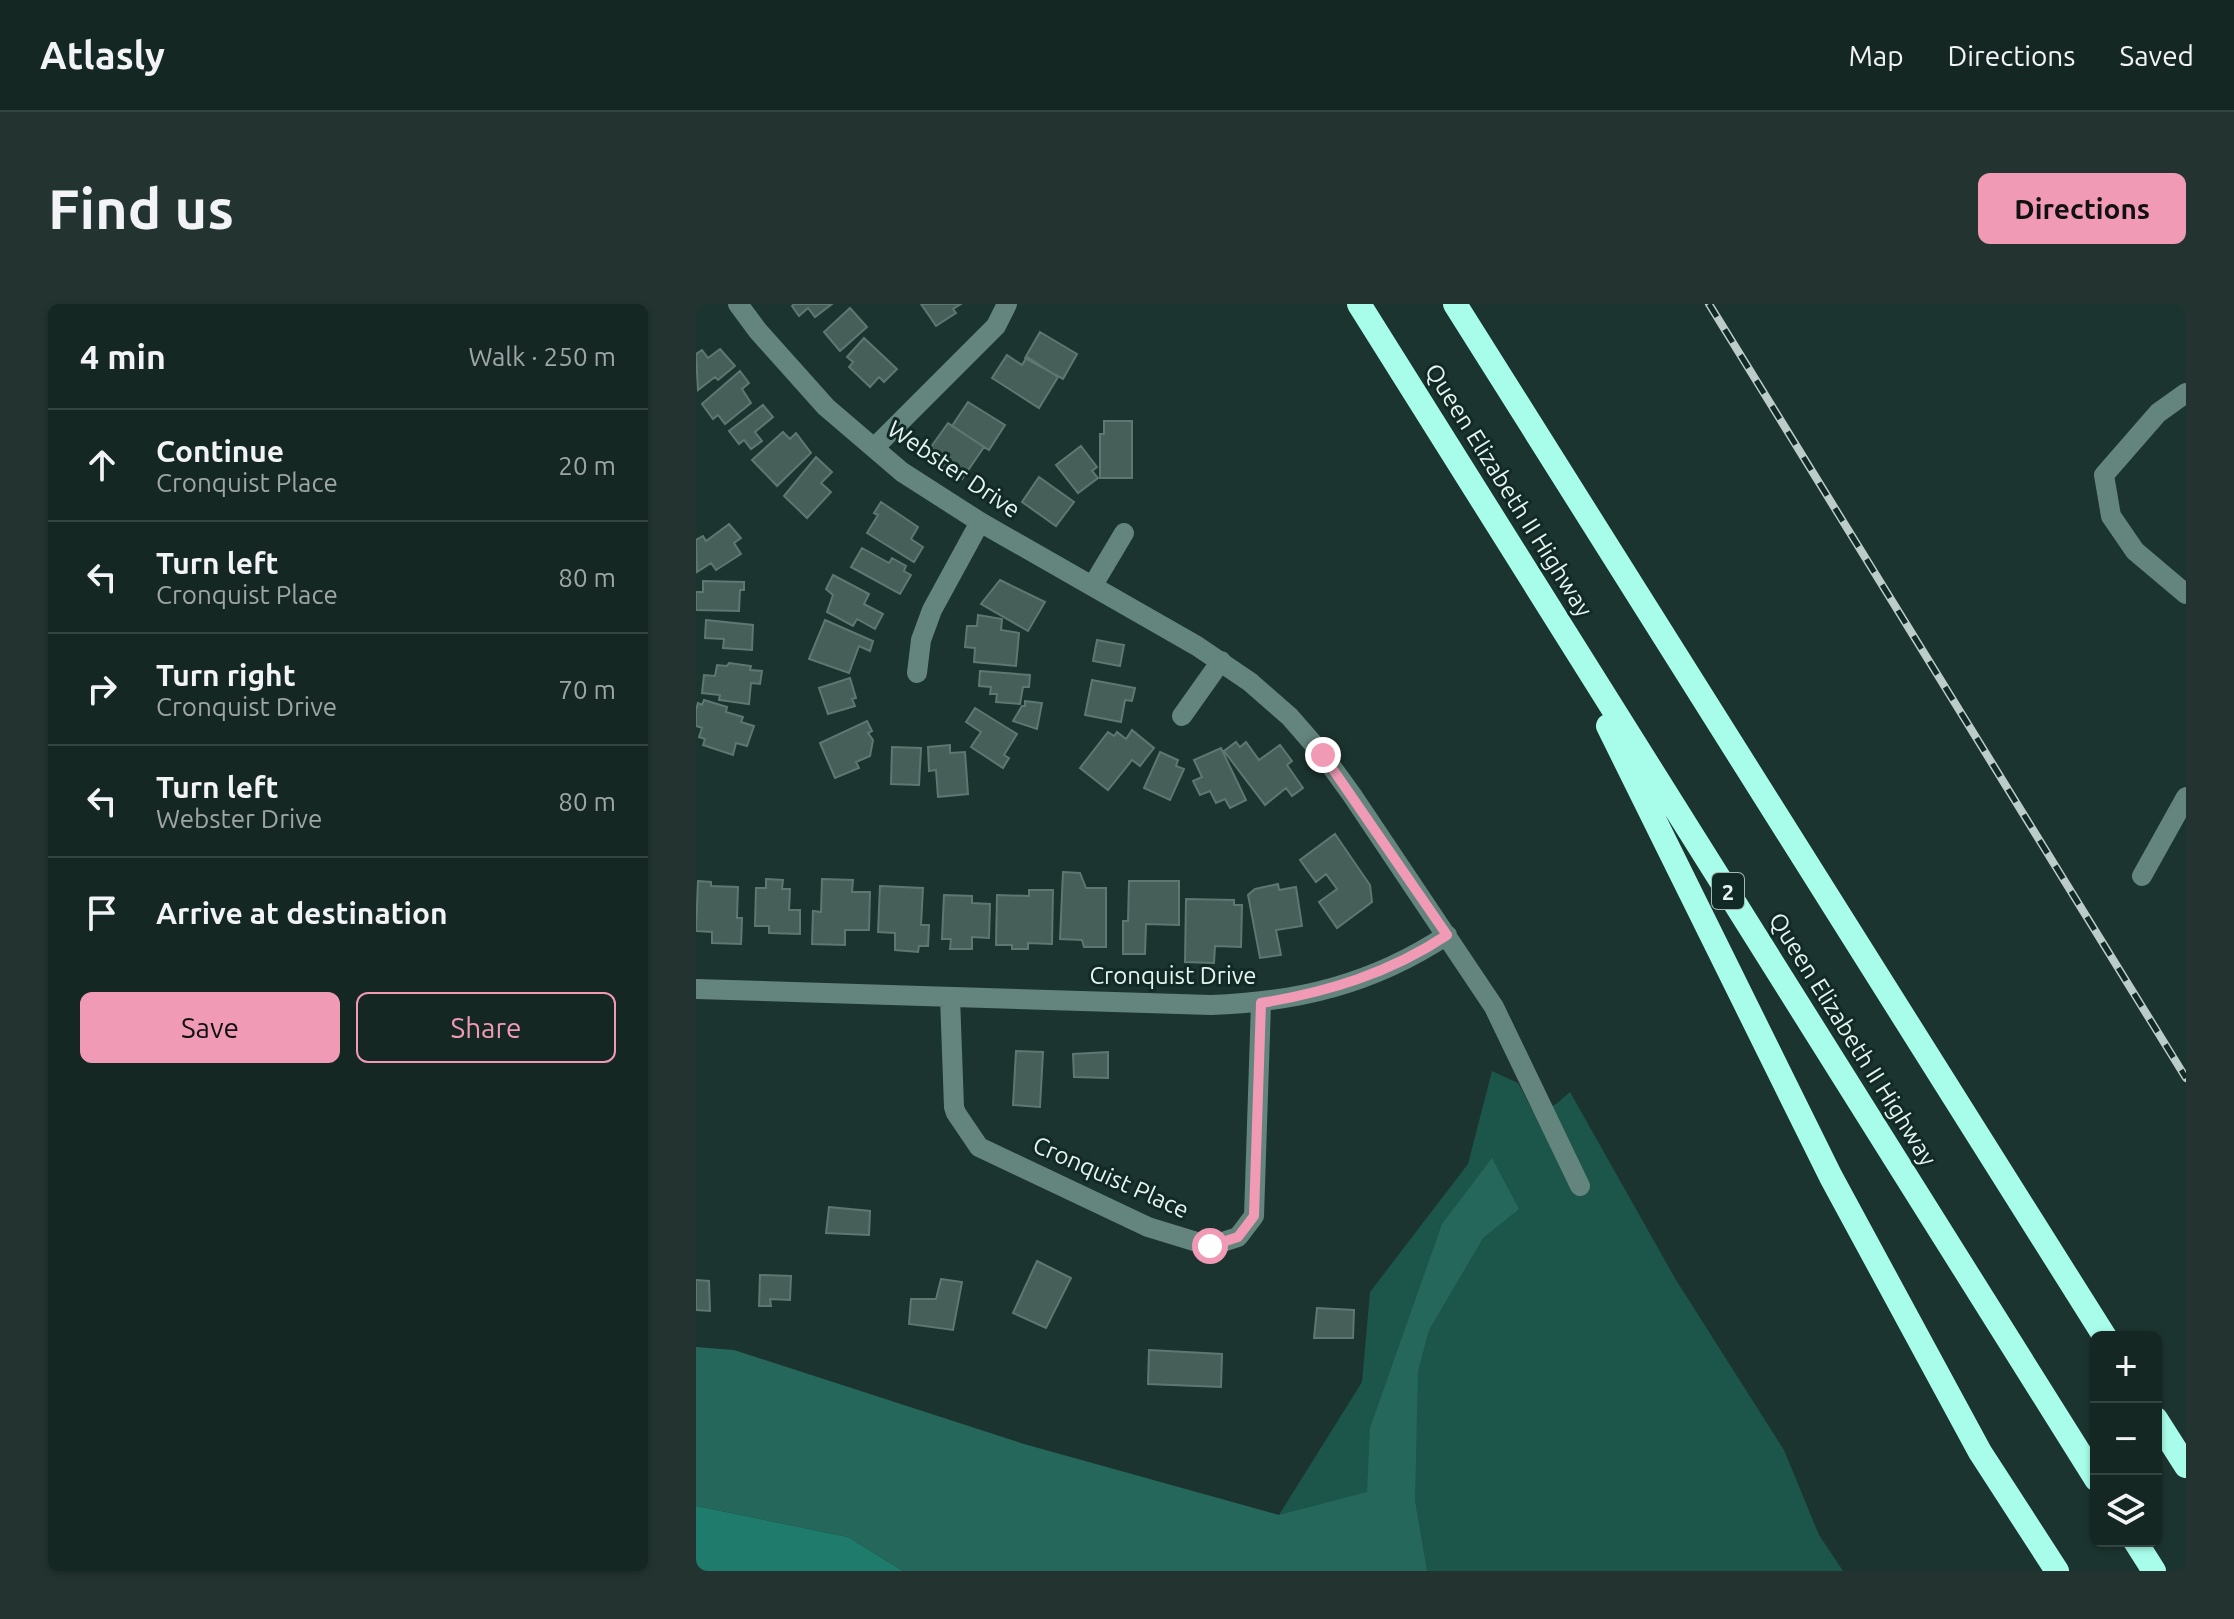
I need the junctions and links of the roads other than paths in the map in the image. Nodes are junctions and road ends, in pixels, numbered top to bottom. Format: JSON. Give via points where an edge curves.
{"nodes":[{"id":1,"x":738,"y":304,"type":"edge"},
{"id":2,"x":1007,"y":304,"type":"edge"},
{"id":3,"x":1359,"y":304,"type":"edge"},
{"id":4,"x":1455,"y":304,"type":"edge"},
{"id":5,"x":2186,"y":393,"type":"edge"},
{"id":6,"x":874,"y":448,"type":"junction"},
{"id":7,"x":980,"y":522,"type":"junction"},
{"id":8,"x":1124,"y":533,"type":"dead end"},
{"id":9,"x":1093,"y":585,"type":"junction"},
{"id":10,"x":2186,"y":594,"type":"edge"},
{"id":11,"x":1549,"y":606,"type":"junction"},
{"id":12,"x":1221,"y":661,"type":"junction"},
{"id":13,"x":917,"y":673,"type":"dead end"},
{"id":14,"x":1182,"y":716,"type":"dead end"},
{"id":15,"x":2186,"y":797,"type":"edge"},
{"id":16,"x":2142,"y":876,"type":"dead end"},
{"id":17,"x":1447,"y":935,"type":"junction"},
{"id":18,"x":696,"y":989,"type":"edge"},
{"id":19,"x":950,"y":997,"type":"junction"},
{"id":20,"x":1261,"y":1003,"type":"junction"},
{"id":21,"x":1580,"y":1186,"type":"dead end"},
{"id":22,"x":2101,"y":1331,"type":"edge"},
{"id":23,"x":2162,"y":1428,"type":"edge"},
{"id":24,"x":2186,"y":1466,"type":"edge"},
{"id":25,"x":2093,"y":1475,"type":"edge"},
{"id":26,"x":2139,"y":1547,"type":"edge"},
{"id":27,"x":2057,"y":1571,"type":"edge"},
{"id":28,"x":2154,"y":1571,"type":"edge"}],
"edges":[{"from":1,"to":6,"type":"street","name":"Webster Drive","via":[[826,407]]},
{"from":2,"to":6,"type":"street","via":[[996,326]]},
{"from":3,"to":11,"type":"highway","name":"Queen Elizabeth II Highway","number":"2"},
{"from":4,"to":22,"type":"highway"},
{"from":5,"to":10,"type":"street","via":[[2158,413],[2104,475],[2111,516],[2135,551]]},
{"from":6,"to":7,"type":"street","name":"Webster Drive"},
{"from":7,"to":9,"type":"street","name":"Webster Drive"},
{"from":7,"to":13,"type":"street","via":[[932,610]]},
{"from":8,"to":9,"type":"street"},
{"from":9,"to":12,"type":"street","name":"Webster Drive"},
{"from":11,"to":25,"type":"highway","name":"Queen Elizabeth II Highway","number":"2"},
{"from":11,"to":27,"type":"highway","via":[[1831,1177],[1980,1452]]},
{"from":12,"to":14,"type":"street"},
{"from":12,"to":17,"type":"street","name":"Webster Drive","via":[[1290,717],[1323,755]]},
{"from":15,"to":16,"type":"street"},
{"from":17,"to":20,"type":"street","name":"Cronquist Drive","via":[[1363,979]]},
{"from":17,"to":21,"type":"street","via":[[1494,1007]]},
{"from":18,"to":19,"type":"street","name":"Cronquist Drive"},
{"from":19,"to":20,"type":"street","name":"Cronquist Drive"},
{"from":19,"to":20,"type":"street","name":"Cronquist Place","via":[[954,1107],[975,1143],[1148,1227],[1210,1246],[1238,1237],[1254,1216]]},
{"from":23,"to":24,"type":"highway"},
{"from":26,"to":28,"type":"highway"}]}
